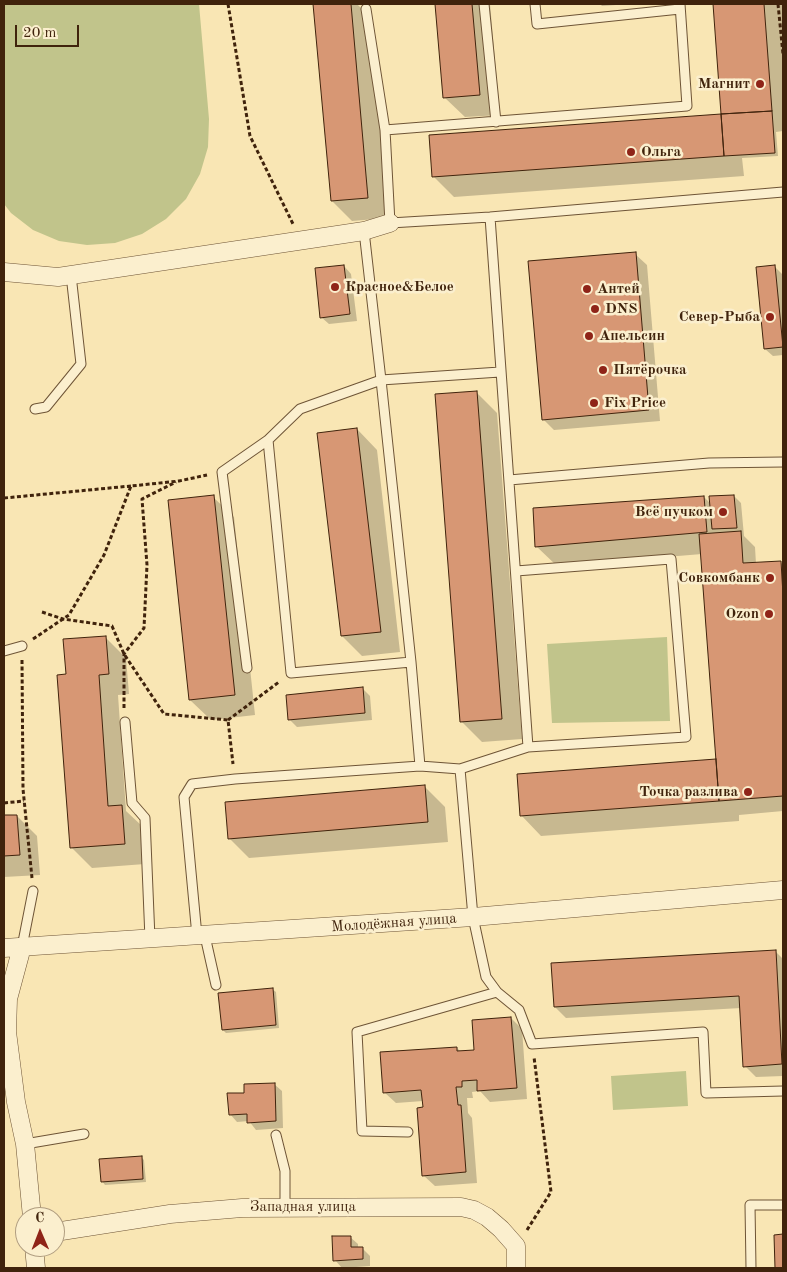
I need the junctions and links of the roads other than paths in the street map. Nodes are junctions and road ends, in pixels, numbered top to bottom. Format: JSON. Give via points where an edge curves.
{"nodes":[{"id":1,"x":484,"y":4,"type":"edge"},
{"id":2,"x":535,"y":4,"type":"edge"},
{"id":3,"x":680,"y":7,"type":"edge"},
{"id":4,"x":366,"y":9,"type":"dead end"},
{"id":5,"x":496,"y":122,"type":"junction"},
{"id":6,"x":385,"y":130,"type":"junction"},
{"id":7,"x":783,"y":192,"type":"edge"},
{"id":8,"x":490,"y":218,"type":"junction"},
{"id":9,"x":390,"y":224,"type":"junction"},
{"id":10,"x":364,"y":231,"type":"junction"},
{"id":11,"x":4,"y":272,"type":"edge"},
{"id":12,"x":71,"y":275,"type":"junction"},
{"id":13,"x":500,"y":372,"type":"junction"},
{"id":14,"x":380,"y":380,"type":"junction"},
{"id":15,"x":35,"y":409,"type":"dead end"},
{"id":16,"x":268,"y":440,"type":"junction"},
{"id":17,"x":783,"y":462,"type":"edge"},
{"id":18,"x":509,"y":480,"type":"junction"},
{"id":19,"x":516,"y":571,"type":"junction"},
{"id":20,"x":22,"y":646,"type":"road end"},
{"id":21,"x":4,"y":651,"type":"edge"},
{"id":22,"x":411,"y":662,"type":"junction"},
{"id":23,"x":247,"y":668,"type":"dead end"},
{"id":24,"x":124,"y":722,"type":"road end"},
{"id":25,"x":528,"y":747,"type":"junction"},
{"id":26,"x":420,"y":766,"type":"junction"},
{"id":27,"x":460,"y":769,"type":"junction"},
{"id":28,"x":783,"y":890,"type":"edge"},
{"id":29,"x":33,"y":891,"type":"road end"},
{"id":30,"x":473,"y":917,"type":"junction"},
{"id":31,"x":201,"y":936,"type":"junction"},
{"id":32,"x":150,"y":939,"type":"junction"},
{"id":33,"x":22,"y":947,"type":"junction"},
{"id":34,"x":4,"y":948,"type":"edge"},
{"id":35,"x":216,"y":985,"type":"dead end"},
{"id":36,"x":497,"y":992,"type":"junction"},
{"id":37,"x":783,"y":1091,"type":"edge"},
{"id":38,"x":10,"y":1100,"type":"edge"},
{"id":39,"x":408,"y":1132,"type":"dead end"},
{"id":40,"x":84,"y":1134,"type":"dead end"},
{"id":41,"x":276,"y":1135,"type":"dead end"},
{"id":42,"x":25,"y":1144,"type":"junction"},
{"id":43,"x":783,"y":1205,"type":"edge"},
{"id":44,"x":31,"y":1207,"type":"edge"},
{"id":45,"x":285,"y":1207,"type":"junction"},
{"id":46,"x":65,"y":1230,"type":"edge"},
{"id":47,"x":516,"y":1268,"type":"edge"},
{"id":48,"x":751,"y":1268,"type":"edge"}],
"edges":[{"from":1,"to":5,"type":"lane"},
{"from":2,"to":3,"type":"lane","via":[[537,24]]},
{"from":3,"to":5,"type":"lane","via":[[687,106]]},
{"from":4,"to":6,"type":"lane"},
{"from":5,"to":6,"type":"lane"},
{"from":6,"to":9,"type":"lane"},
{"from":7,"to":8,"type":"lane"},
{"from":8,"to":9,"type":"lane"},
{"from":8,"to":13,"type":"lane"},
{"from":9,"to":10,"type":"street"},
{"from":10,"to":12,"type":"street"},
{"from":10,"to":14,"type":"lane"},
{"from":11,"to":12,"type":"street","via":[[58,277]]},
{"from":12,"to":15,"type":"lane","via":[[81,364],[46,407]]},
{"from":13,"to":14,"type":"lane"},
{"from":13,"to":18,"type":"lane"},
{"from":14,"to":16,"type":"lane","via":[[300,409]]},
{"from":14,"to":22,"type":"lane"},
{"from":16,"to":22,"type":"lane","via":[[291,673]]},
{"from":16,"to":23,"type":"lane","via":[[222,472]]},
{"from":17,"to":18,"type":"lane","via":[[709,463]]},
{"from":18,"to":19,"type":"lane"},
{"from":19,"to":25,"type":"lane"},
{"from":19,"to":25,"type":"lane","via":[[671,559],[686,738]]},
{"from":20,"to":21,"type":"lane"},
{"from":22,"to":26,"type":"lane"},
{"from":24,"to":32,"type":"lane","via":[[132,803],[145,818]]},
{"from":25,"to":27,"type":"lane"},
{"from":26,"to":27,"type":"lane"},
{"from":26,"to":31,"type":"lane","via":[[192,784],[184,797]]},
{"from":27,"to":30,"type":"lane"},
{"from":28,"to":30,"type":"street","name":"Молодёжная улица"},
{"from":29,"to":33,"type":"lane"},
{"from":30,"to":31,"type":"street","name":"Молодёжная улица"},
{"from":30,"to":36,"type":"lane","via":[[486,977]]},
{"from":31,"to":32,"type":"street","name":"Молодёжная улица"},
{"from":31,"to":35,"type":"lane"},
{"from":32,"to":33,"type":"street","name":"Молодёжная улица"},
{"from":33,"to":34,"type":"street","name":"Молодёжная улица"},
{"from":33,"to":38,"type":"street","via":[[8,999]]},
{"from":36,"to":37,"type":"lane","via":[[519,1010],[532,1044],[703,1032],[706,1093]]},
{"from":36,"to":39,"type":"lane","via":[[358,1032],[362,1131]]},
{"from":38,"to":42,"type":"street"},
{"from":40,"to":42,"type":"lane"},
{"from":41,"to":45,"type":"lane","via":[[285,1171]]},
{"from":42,"to":44,"type":"street"},
{"from":43,"to":48,"type":"lane","via":[[750,1205]]},
{"from":45,"to":46,"type":"street","name":"Западная улица","via":[[170,1214]]},
{"from":45,"to":47,"type":"street","name":"Западная улица","via":[[461,1207],[474,1210],[487,1217],[516,1246]]}]}
